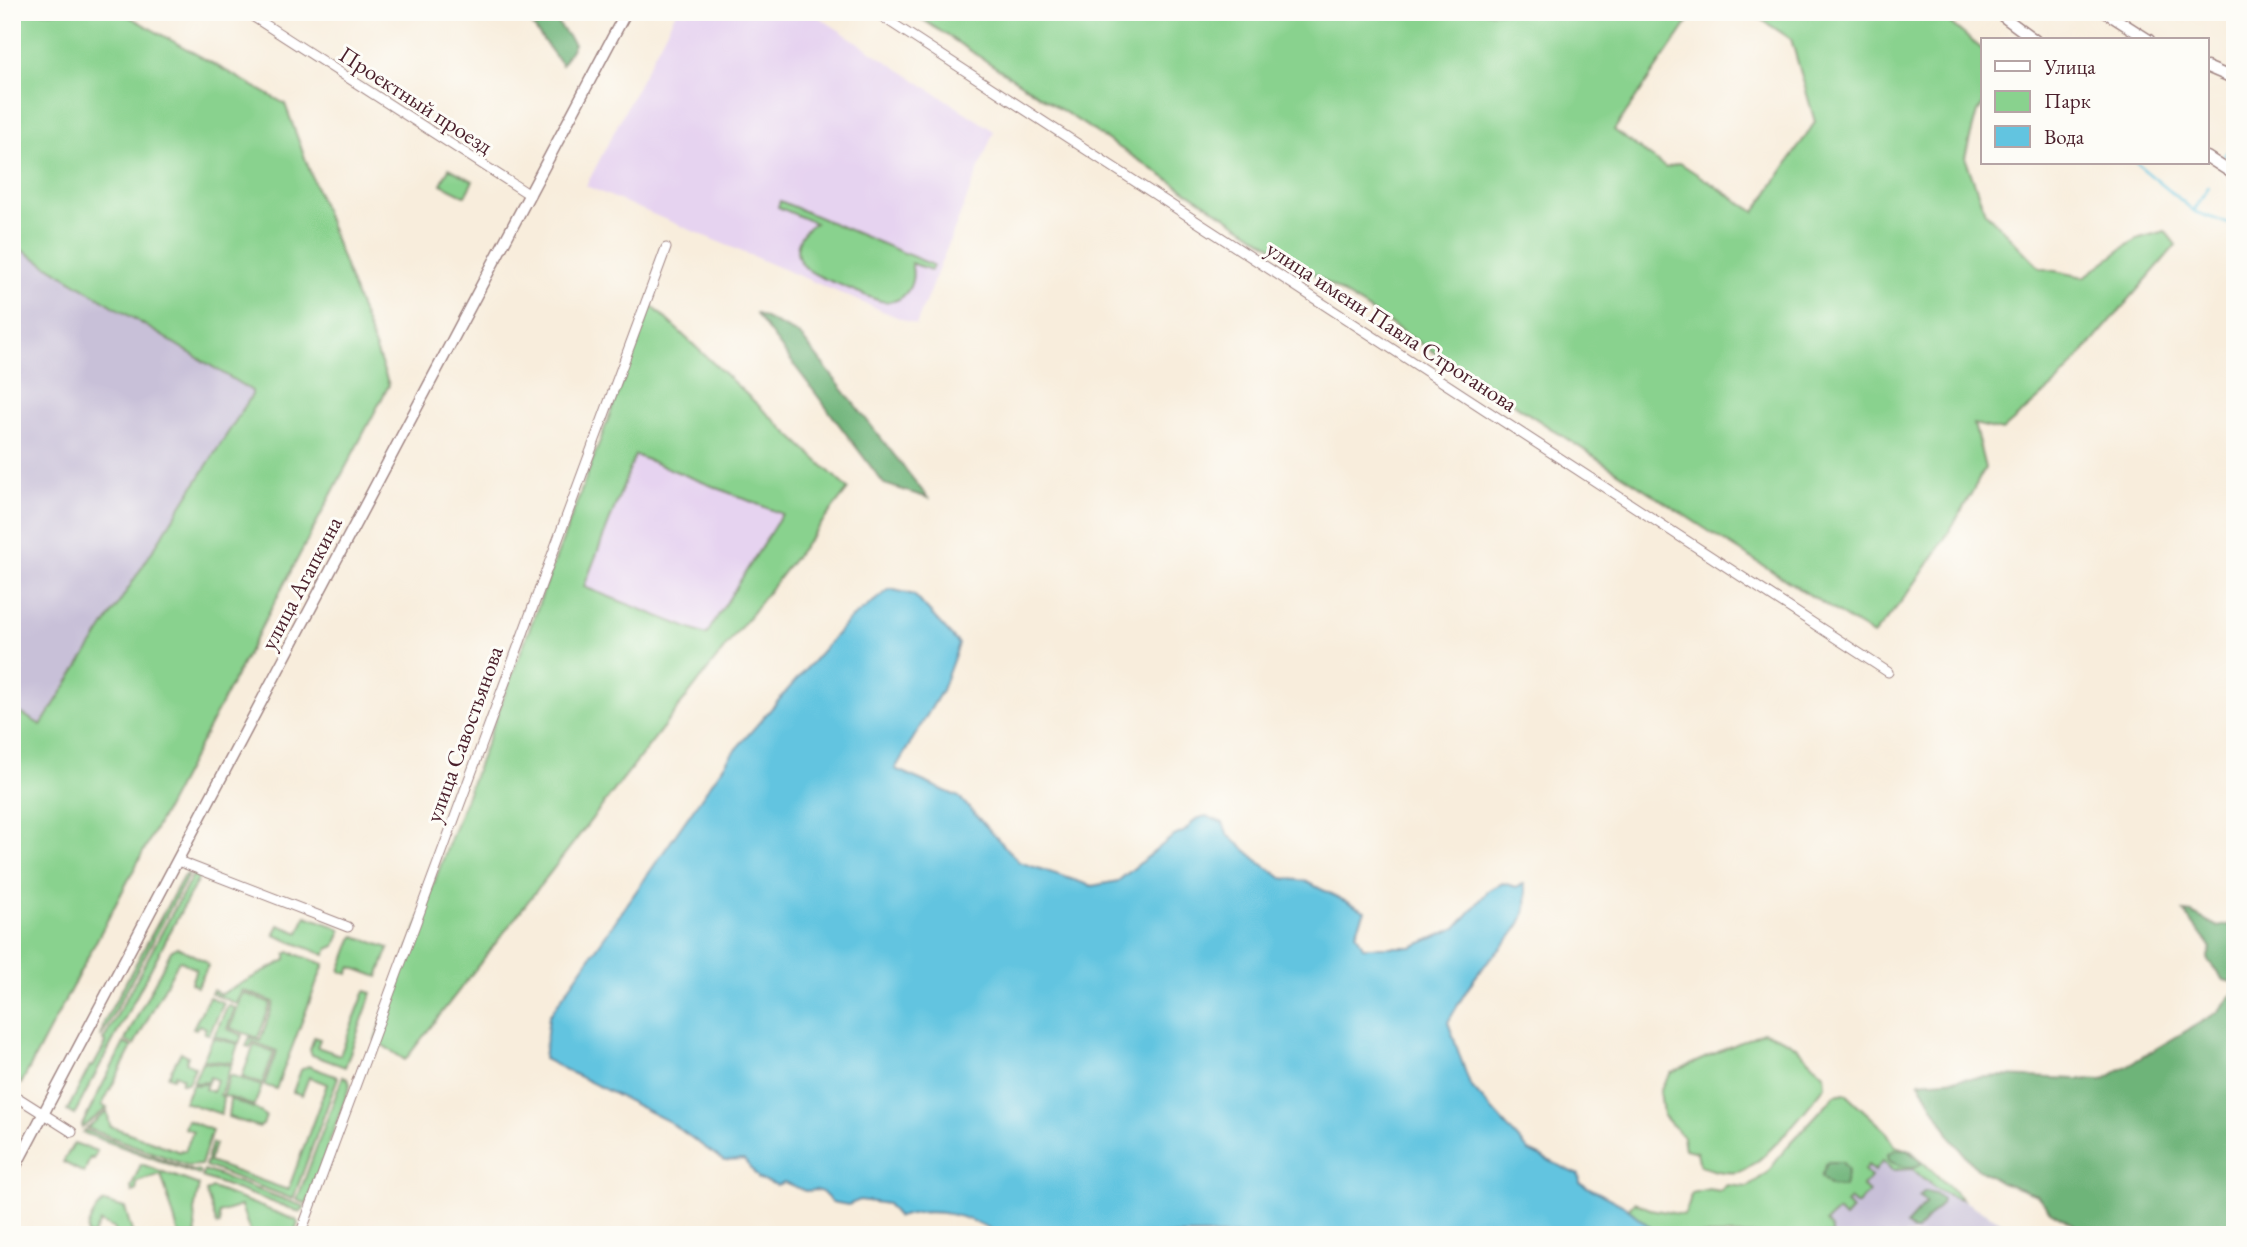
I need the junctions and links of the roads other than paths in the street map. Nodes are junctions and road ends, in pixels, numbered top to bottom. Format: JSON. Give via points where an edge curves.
{"nodes":[{"id":1,"x":246,"y":12,"type":"edge"},
{"id":2,"x":626,"y":12,"type":"edge"},
{"id":3,"x":875,"y":12,"type":"edge"},
{"id":4,"x":1997,"y":12,"type":"edge"},
{"id":5,"x":2012,"y":12,"type":"edge"},
{"id":6,"x":2105,"y":12,"type":"edge"},
{"id":7,"x":2030,"y":37,"type":"edge"},
{"id":8,"x":2146,"y":38,"type":"edge"},
{"id":9,"x":2208,"y":67,"type":"edge"},
{"id":10,"x":2235,"y":79,"type":"edge"},
{"id":11,"x":2208,"y":158,"type":"edge"},
{"id":12,"x":2235,"y":175,"type":"edge"},
{"id":13,"x":530,"y":195,"type":"junction"},
{"id":14,"x":666,"y":248,"type":"dead end"},
{"id":15,"x":1888,"y":672,"type":"dead end"},
{"id":16,"x":178,"y":862,"type":"junction"},
{"id":17,"x":348,"y":927,"type":"dead end"},
{"id":18,"x":12,"y":1094,"type":"edge"},
{"id":19,"x":44,"y":1113,"type":"junction"},
{"id":20,"x":72,"y":1132,"type":"dead end"},
{"id":21,"x":12,"y":1173,"type":"edge"},
{"id":22,"x":300,"y":1235,"type":"edge"}],
"edges":[{"from":1,"to":13,"type":"street","name":"Проектный проезд"},
{"from":2,"to":13,"type":"main road","name":"улица Агапкина"},
{"from":3,"to":15,"type":"street","name":"улица имени Павла Строганова"},
{"from":4,"to":7,"type":"main road"},
{"from":5,"to":7,"type":"main road"},
{"from":6,"to":8,"type":"main road"},
{"from":9,"to":10,"type":"main road"},
{"from":11,"to":12,"type":"main road"},
{"from":13,"to":16,"type":"main road","name":"улица Агапкина"},
{"from":14,"to":22,"type":"street","name":"улица Савостьянова"},
{"from":16,"to":17,"type":"street"},
{"from":16,"to":19,"type":"main road","name":"улица Агапкина"},
{"from":18,"to":19,"type":"street"},
{"from":19,"to":20,"type":"street"},
{"from":19,"to":21,"type":"main road","name":"улица Агапкина"}]}
